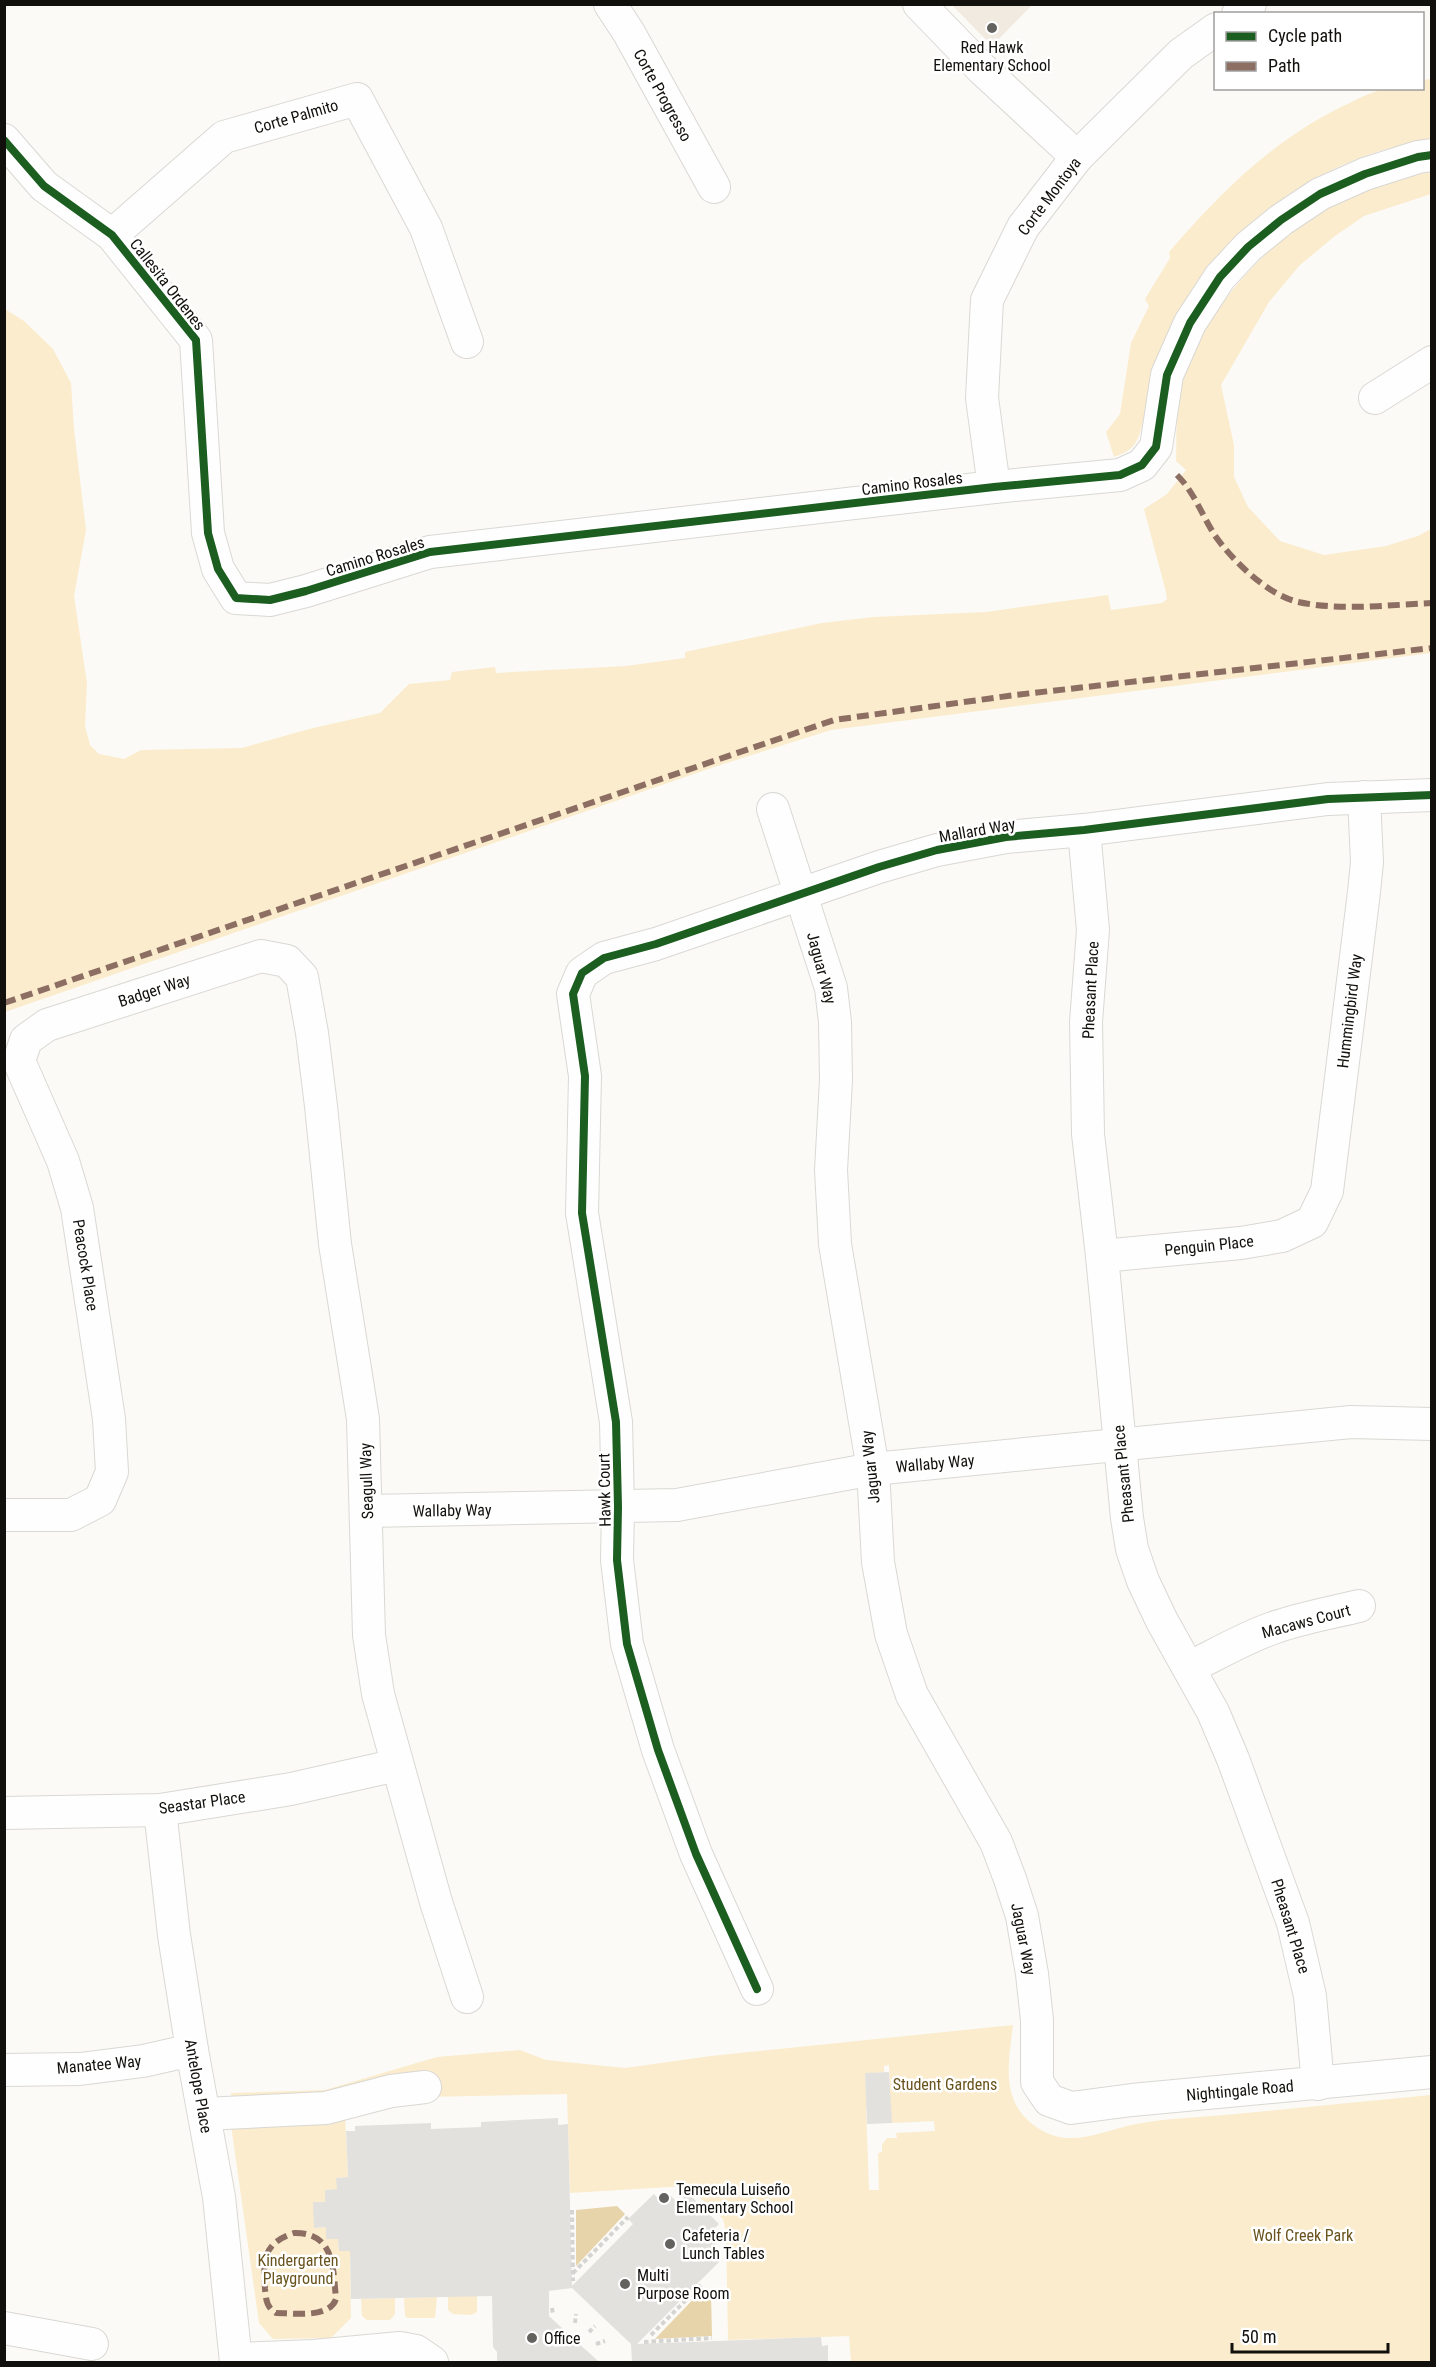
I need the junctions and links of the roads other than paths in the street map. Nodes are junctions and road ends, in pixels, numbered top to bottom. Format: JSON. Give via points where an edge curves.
{"nodes":[{"id":1,"x":610,"y":4,"type":"edge"},
{"id":2,"x":919,"y":4,"type":"edge"},
{"id":3,"x":1214,"y":30,"type":"edge"},
{"id":4,"x":4,"y":140,"type":"edge"},
{"id":5,"x":1431,"y":155,"type":"edge"},
{"id":6,"x":1077,"y":157,"type":"junction"},
{"id":7,"x":714,"y":186,"type":"dead end"},
{"id":8,"x":112,"y":235,"type":"junction"},
{"id":9,"x":467,"y":342,"type":"dead end"},
{"id":10,"x":1431,"y":362,"type":"edge"},
{"id":11,"x":1375,"y":398,"type":"dead end"},
{"id":12,"x":994,"y":487,"type":"junction"},
{"id":13,"x":236,"y":598,"type":"joint"},
{"id":14,"x":1431,"y":795,"type":"edge"},
{"id":15,"x":1364,"y":797,"type":"junction"},
{"id":16,"x":772,"y":809,"type":"dead end"},
{"id":17,"x":1084,"y":830,"type":"junction"},
{"id":18,"x":802,"y":895,"type":"junction"},
{"id":19,"x":287,"y":961,"type":"joint"},
{"id":20,"x":582,"y":972,"type":"joint"},
{"id":21,"x":26,"y":1040,"type":"joint"},
{"id":22,"x":1312,"y":1222,"type":"joint"},
{"id":23,"x":1102,"y":1256,"type":"junction"},
{"id":24,"x":1431,"y":1424,"type":"edge"},
{"id":25,"x":1119,"y":1446,"type":"junction"},
{"id":26,"x":873,"y":1469,"type":"junction"},
{"id":27,"x":618,"y":1507,"type":"junction"},
{"id":28,"x":367,"y":1511,"type":"junction"},
{"id":29,"x":4,"y":1515,"type":"edge"},
{"id":30,"x":1359,"y":1606,"type":"dead end"},
{"id":31,"x":1189,"y":1668,"type":"junction"},
{"id":32,"x":397,"y":1765,"type":"junction"},
{"id":33,"x":160,"y":1810,"type":"junction"},
{"id":34,"x":4,"y":1813,"type":"edge"},
{"id":35,"x":757,"y":1989,"type":"dead end"},
{"id":36,"x":467,"y":1997,"type":"dead end"},
{"id":37,"x":192,"y":2049,"type":"junction"},
{"id":38,"x":4,"y":2070,"type":"edge"},
{"id":39,"x":1431,"y":2072,"type":"edge"},
{"id":40,"x":1318,"y":2084,"type":"junction"},
{"id":41,"x":425,"y":2087,"type":"dead end"},
{"id":42,"x":1049,"y":2100,"type":"joint"},
{"id":43,"x":204,"y":2114,"type":"junction"},
{"id":44,"x":4,"y":2328,"type":"edge"},
{"id":45,"x":92,"y":2344,"type":"dead end"},
{"id":46,"x":236,"y":2361,"type":"edge"},
{"id":47,"x":432,"y":2362,"type":"edge"}],
"edges":[{"from":1,"to":7,"type":"street","name":"Corte Progresso"},
{"from":2,"to":6,"type":"street"},
{"from":3,"to":6,"type":"street","name":"Corte Montoya","via":[[1181,54]]},
{"from":4,"to":8,"type":"street","name":"Callesita Ordenes","via":[[44,186]]},
{"from":5,"to":12,"type":"street","name":"Camino Rosales","via":[[1365,174],[1320,194],[1248,247],[1220,277],[1190,323],[1167,375],[1156,447],[1142,465],[1120,475]]},
{"from":6,"to":12,"type":"street","name":"Corte Montoya","via":[[1023,227],[987,300],[982,398]]},
{"from":8,"to":9,"type":"street","name":"Corte Palmito","via":[[224,137],[357,99],[426,228]]},
{"from":8,"to":13,"type":"street","name":"Callesita Ordenes","via":[[196,340],[208,533],[218,569]]},
{"from":10,"to":11,"type":"street"},
{"from":12,"to":13,"type":"street","name":"Camino Rosales","via":[[430,552],[279,598]]},
{"from":14,"to":15,"type":"street","name":"Mallard Way"},
{"from":15,"to":17,"type":"street","name":"Mallard Way"},
{"from":15,"to":22,"type":"street","name":"Hummingbird Way","via":[[1364,892],[1327,1191]]},
{"from":16,"to":18,"type":"street","name":"Jaguar Way"},
{"from":17,"to":18,"type":"street","name":"Mallard Way","via":[[1006,837],[938,850]]},
{"from":17,"to":23,"type":"street","name":"Pheasant Place","via":[[1093,930],[1086,1022],[1088,1134]]},
{"from":18,"to":20,"type":"street","name":"Mallard Way","via":[[604,958]]},
{"from":18,"to":26,"type":"street","name":"Jaguar Way","via":[[831,988],[836,1080],[832,1215]]},
{"from":19,"to":21,"type":"street","name":"Badger Way","via":[[261,956],[46,1025]]},
{"from":19,"to":28,"type":"street","name":"Seagull Way","via":[[302,977],[312,1033],[335,1244],[363,1419]]},
{"from":20,"to":27,"type":"street","name":"Hawk Court","via":[[573,994],[585,1076],[582,1213],[616,1422]]},
{"from":21,"to":29,"type":"street","name":"Peacock Place","via":[[19,1061],[63,1161],[77,1208],[109,1419],[112,1472],[100,1500],[71,1515]]},
{"from":22,"to":23,"type":"street","name":"Penguin Place","via":[[1282,1236]]},
{"from":23,"to":25,"type":"street","name":"Pheasant Place"},
{"from":24,"to":25,"type":"street","name":"Wallaby Way","via":[[1351,1422]]},
{"from":25,"to":26,"type":"street","name":"Wallaby Way"},
{"from":25,"to":31,"type":"street","name":"Pheasant Place","via":[[1132,1549],[1162,1621]]},
{"from":26,"to":27,"type":"street","name":"Wallaby Way","via":[[677,1505]]},
{"from":26,"to":42,"type":"street","name":"Jaguar Way","via":[[878,1562],[891,1634],[912,1695],[996,1842],[1010,1879],[1022,1916],[1032,1974],[1037,2082]]},
{"from":27,"to":28,"type":"street","name":"Wallaby Way"},
{"from":27,"to":35,"type":"street","name":"Hawk Court","via":[[617,1560],[627,1644],[658,1750],[696,1854]]},
{"from":28,"to":32,"type":"street","name":"Seagull Way","via":[[369,1635],[378,1694]]},
{"from":30,"to":31,"type":"street","name":"Macaws Court","via":[[1273,1628]]},
{"from":31,"to":40,"type":"street","name":"Pheasant Place","via":[[1233,1758],[1293,1923],[1310,1996]]},
{"from":32,"to":33,"type":"street","name":"Seastar Place","via":[[291,1789]]},
{"from":32,"to":36,"type":"street","name":"Seagull Way"},
{"from":33,"to":34,"type":"street","name":"Seastar Place"},
{"from":33,"to":37,"type":"street","name":"Antelope Place"},
{"from":37,"to":38,"type":"street","name":"Manatee Way","via":[[143,2061],[80,2069]]},
{"from":37,"to":43,"type":"street","name":"Antelope Place"},
{"from":39,"to":40,"type":"street","name":"Nightingale Road"},
{"from":40,"to":42,"type":"street","name":"Nightingale Road","via":[[1071,2108]]},
{"from":41,"to":43,"type":"street","via":[[391,2091],[327,2108]]},
{"from":43,"to":46,"type":"street","name":"Antelope Place","via":[[219,2197]]},
{"from":44,"to":45,"type":"street"},
{"from":46,"to":47,"type":"street","via":[[400,2348],[416,2351]]}]}
